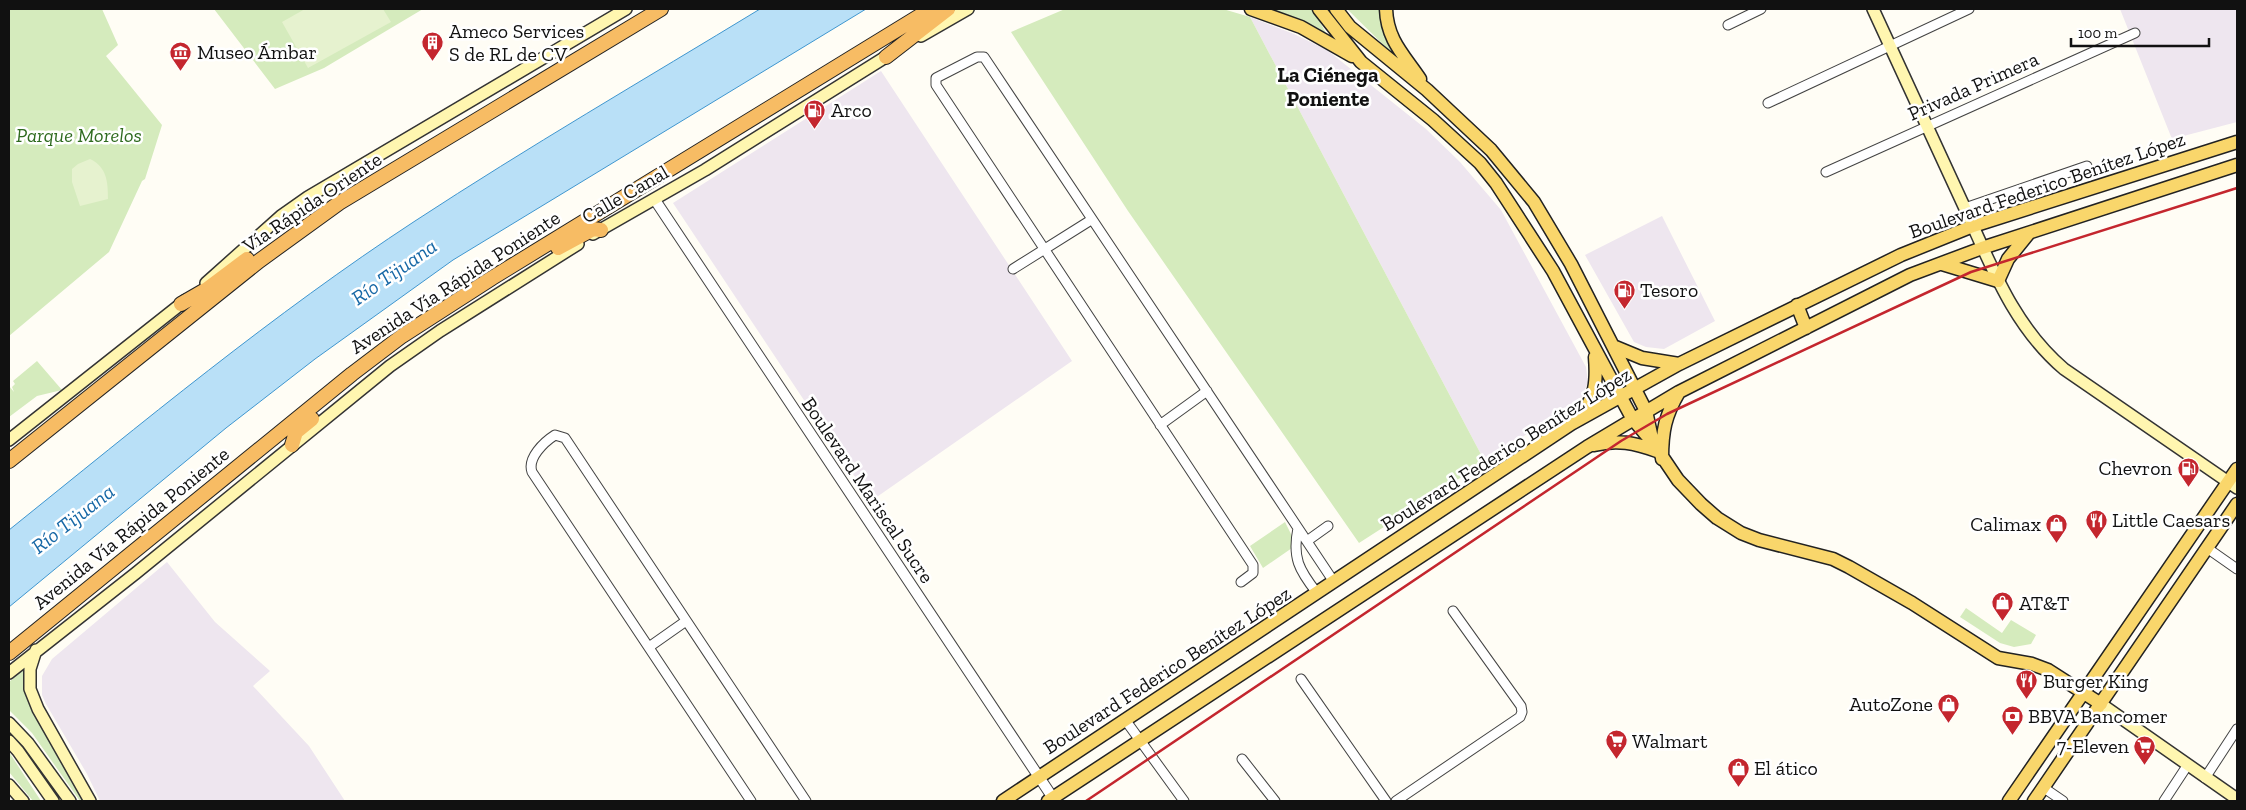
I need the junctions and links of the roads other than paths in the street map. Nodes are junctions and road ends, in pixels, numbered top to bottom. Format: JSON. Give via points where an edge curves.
{"nodes":[{"id":1,"x":626,"y":9,"type":"edge"},
{"id":2,"x":656,"y":9,"type":"edge"},
{"id":3,"x":661,"y":9,"type":"edge"},
{"id":4,"x":931,"y":9,"type":"edge"},
{"id":5,"x":948,"y":9,"type":"edge"},
{"id":6,"x":968,"y":9,"type":"edge"},
{"id":7,"x":1251,"y":9,"type":"edge"},
{"id":8,"x":1319,"y":9,"type":"edge"},
{"id":9,"x":1336,"y":9,"type":"edge"},
{"id":10,"x":1386,"y":9,"type":"edge"},
{"id":11,"x":1761,"y":9,"type":"edge"},
{"id":12,"x":1872,"y":9,"type":"edge"},
{"id":13,"x":1969,"y":9,"type":"edge"},
{"id":14,"x":638,"y":22,"type":"junction"},
{"id":15,"x":1728,"y":25,"type":"dead end"},
{"id":16,"x":2135,"y":33,"type":"dead end"},
{"id":17,"x":1891,"y":47,"type":"junction"},
{"id":18,"x":886,"y":56,"type":"junction"},
{"id":19,"x":1361,"y":62,"type":"junction"},
{"id":20,"x":1427,"y":90,"type":"junction"},
{"id":21,"x":1768,"y":103,"type":"dead end"},
{"id":22,"x":1927,"y":126,"type":"junction"},
{"id":23,"x":2237,"y":142,"type":"edge"},
{"id":24,"x":2237,"y":165,"type":"edge"},
{"id":25,"x":2088,"y":166,"type":"dead end"},
{"id":26,"x":1826,"y":172,"type":"dead end"},
{"id":27,"x":655,"y":200,"type":"junction"},
{"id":28,"x":339,"y":203,"type":"junction"},
{"id":29,"x":1964,"y":208,"type":"junction"},
{"id":30,"x":1091,"y":220,"type":"junction"},
{"id":31,"x":1973,"y":226,"type":"junction"},
{"id":32,"x":601,"y":230,"type":"junction"},
{"id":33,"x":2029,"y":233,"type":"junction"},
{"id":34,"x":1982,"y":248,"type":"junction"},
{"id":35,"x":1044,"y":249,"type":"junction"},
{"id":36,"x":1942,"y":264,"type":"junction"},
{"id":37,"x":1013,"y":269,"type":"dead end"},
{"id":38,"x":492,"y":278,"type":"junction"},
{"id":39,"x":1998,"y":281,"type":"junction"},
{"id":40,"x":181,"y":304,"type":"junction"},
{"id":41,"x":1797,"y":305,"type":"junction"},
{"id":42,"x":1806,"y":328,"type":"junction"},
{"id":43,"x":402,"y":336,"type":"junction"},
{"id":44,"x":1612,"y":346,"type":"junction"},
{"id":45,"x":1595,"y":352,"type":"junction"},
{"id":46,"x":1679,"y":364,"type":"junction"},
{"id":47,"x":1634,"y":388,"type":"junction"},
{"id":48,"x":1208,"y":391,"type":"junction"},
{"id":49,"x":1679,"y":392,"type":"junction"},
{"id":50,"x":1620,"y":396,"type":"junction"},
{"id":51,"x":1646,"y":411,"type":"junction"},
{"id":52,"x":1632,"y":418,"type":"junction"},
{"id":53,"x":1571,"y":424,"type":"junction"},
{"id":54,"x":1160,"y":425,"type":"junction"},
{"id":55,"x":9,"y":440,"type":"edge"},
{"id":56,"x":292,"y":445,"type":"junction"},
{"id":57,"x":1586,"y":447,"type":"junction"},
{"id":58,"x":1657,"y":451,"type":"junction"},
{"id":59,"x":9,"y":461,"type":"edge"},
{"id":60,"x":2237,"y":469,"type":"edge"},
{"id":61,"x":2233,"y":485,"type":"edge"},
{"id":62,"x":2237,"y":504,"type":"edge"},
{"id":63,"x":1328,"y":526,"type":"dead end"},
{"id":64,"x":1298,"y":528,"type":"junction"},
{"id":65,"x":1307,"y":540,"type":"junction"},
{"id":66,"x":2207,"y":548,"type":"junction"},
{"id":67,"x":2237,"y":569,"type":"edge"},
{"id":68,"x":1240,"y":582,"type":"dead end"},
{"id":69,"x":1334,"y":582,"type":"junction"},
{"id":70,"x":1317,"y":593,"type":"junction"},
{"id":71,"x":1453,"y":611,"type":"dead end"},
{"id":72,"x":686,"y":621,"type":"junction"},
{"id":73,"x":649,"y":646,"type":"junction"},
{"id":74,"x":36,"y":650,"type":"junction"},
{"id":75,"x":9,"y":653,"type":"edge"},
{"id":76,"x":9,"y":673,"type":"edge"},
{"id":77,"x":1301,"y":678,"type":"dead end"},
{"id":78,"x":2085,"y":693,"type":"junction"},
{"id":79,"x":2101,"y":704,"type":"junction"},
{"id":80,"x":1126,"y":721,"type":"junction"},
{"id":81,"x":9,"y":723,"type":"edge"},
{"id":82,"x":2237,"y":729,"type":"edge"},
{"id":83,"x":9,"y":741,"type":"edge"},
{"id":84,"x":1140,"y":741,"type":"junction"},
{"id":85,"x":1242,"y":759,"type":"dead end"},
{"id":86,"x":2187,"y":766,"type":"junction"},
{"id":87,"x":1039,"y":777,"type":"junction"},
{"id":88,"x":2206,"y":778,"type":"junction"},
{"id":89,"x":9,"y":786,"type":"edge"},
{"id":90,"x":2044,"y":788,"type":"junction"},
{"id":91,"x":2237,"y":799,"type":"edge"},
{"id":92,"x":1050,"y":800,"type":"edge"},
{"id":93,"x":23,"y":801,"type":"edge"},
{"id":94,"x":52,"y":801,"type":"edge"},
{"id":95,"x":70,"y":801,"type":"edge"},
{"id":96,"x":90,"y":801,"type":"edge"},
{"id":97,"x":752,"y":801,"type":"edge"},
{"id":98,"x":806,"y":801,"type":"edge"},
{"id":99,"x":1003,"y":801,"type":"edge"},
{"id":100,"x":1184,"y":801,"type":"edge"},
{"id":101,"x":1275,"y":801,"type":"edge"},
{"id":102,"x":1386,"y":801,"type":"edge"},
{"id":103,"x":1396,"y":801,"type":"edge"},
{"id":104,"x":2009,"y":801,"type":"edge"},
{"id":105,"x":2034,"y":801,"type":"edge"},
{"id":106,"x":2063,"y":801,"type":"edge"},
{"id":107,"x":2164,"y":801,"type":"edge"}],
"edges":[{"from":1,"to":40,"type":"main road","via":[[308,197],[281,216]]},
{"from":2,"to":14,"type":"highway"},
{"from":3,"to":14,"type":"highway","name":"Vía Rápida Oriente"},
{"from":4,"to":38,"type":"highway","name":"Avenida Vía Rápida Poniente"},
{"from":5,"to":18,"type":"highway"},
{"from":6,"to":18,"type":"main road","name":"Calle Canal"},
{"from":7,"to":19,"type":"main road","via":[[1302,27]]},
{"from":8,"to":19,"type":"main road"},
{"from":9,"to":20,"type":"main road","via":[[1358,33]]},
{"from":10,"to":20,"type":"main road","via":[[1390,33],[1398,50]]},
{"from":11,"to":15,"type":"street"},
{"from":12,"to":17,"type":"main road"},
{"from":13,"to":17,"type":"street"},
{"from":14,"to":28,"type":"highway","name":"Vía Rápida Oriente"},
{"from":16,"to":22,"type":"street","name":"Privada Primera"},
{"from":17,"to":21,"type":"street"},
{"from":17,"to":22,"type":"main road"},
{"from":18,"to":27,"type":"main road","name":"Calle Canal"},
{"from":19,"to":45,"type":"main road","via":[[1480,163],[1553,272]]},
{"from":20,"to":44,"type":"main road","via":[[1491,150],[1534,202],[1571,264]]},
{"from":22,"to":26,"type":"street","name":"Privada Primera"},
{"from":22,"to":29,"type":"main road"},
{"from":23,"to":31,"type":"main road","name":"Boulevard Federico Benítez López"},
{"from":24,"to":33,"type":"main road","name":"Boulevard Federico Benítez López"},
{"from":25,"to":29,"type":"street"},
{"from":27,"to":32,"type":"main road","name":"Calle Canal"},
{"from":27,"to":87,"type":"street","name":"Boulevard Mariscal Sucre"},
{"from":28,"to":40,"type":"highway","via":[[320,208],[300,219],[207,289]]},
{"from":28,"to":59,"type":"highway","name":"Vía Rápida Oriente","via":[[259,261]]},
{"from":29,"to":31,"type":"main road"},
{"from":30,"to":35,"type":"street"},
{"from":30,"to":35,"type":"street","via":[[984,57],[977,57],[936,78],[936,86]]},
{"from":30,"to":48,"type":"street"},
{"from":31,"to":34,"type":"main road"},
{"from":31,"to":41,"type":"main road","name":"Boulevard Federico Benítez López","via":[[1901,255]]},
{"from":32,"to":38,"type":"highway","via":[[593,229],[512,274]]},
{"from":32,"to":56,"type":"main road","name":"Calle Canal","via":[[418,346]]},
{"from":33,"to":34,"type":"main road","name":"Boulevard Federico Benítez López"},
{"from":33,"to":39,"type":"main road","via":[[2008,259]]},
{"from":34,"to":36,"type":"main road","name":"Boulevard Federico Benítez López"},
{"from":34,"to":39,"type":"main road"},
{"from":35,"to":37,"type":"street"},
{"from":35,"to":54,"type":"street"},
{"from":36,"to":39,"type":"main road"},
{"from":36,"to":42,"type":"main road","name":"Boulevard Federico Benítez López","via":[[1910,276]]},
{"from":38,"to":43,"type":"highway","name":"Avenida Vía Rápida Poniente"},
{"from":39,"to":61,"type":"main road","via":[[2020,320],[2045,352],[2064,369]]},
{"from":40,"to":55,"type":"main road"},
{"from":41,"to":42,"type":"main road"},
{"from":41,"to":46,"type":"main road","name":"Boulevard Federico Benítez López"},
{"from":42,"to":49,"type":"main road","name":"Boulevard Federico Benítez López"},
{"from":43,"to":56,"type":"highway","via":[[394,350],[296,432]]},
{"from":43,"to":75,"type":"highway","name":"Avenida Vía Rápida Poniente"},
{"from":44,"to":46,"type":"main road","via":[[1642,358]]},
{"from":44,"to":47,"type":"main road"},
{"from":45,"to":50,"type":"main road"},
{"from":45,"to":53,"type":"main road","via":[[1596,385],[1586,407]]},
{"from":46,"to":47,"type":"main road","name":"Boulevard Federico Benítez López"},
{"from":47,"to":50,"type":"main road","name":"Boulevard Federico Benítez López"},
{"from":47,"to":51,"type":"main road"},
{"from":48,"to":54,"type":"street"},
{"from":48,"to":64,"type":"street"},
{"from":49,"to":51,"type":"main road","name":"Boulevard Federico Benítez López"},
{"from":49,"to":58,"type":"main road","via":[[1667,414]]},
{"from":50,"to":52,"type":"main road"},
{"from":50,"to":53,"type":"main road","name":"Boulevard Federico Benítez López"},
{"from":51,"to":52,"type":"main road","name":"Boulevard Federico Benítez López"},
{"from":51,"to":58,"type":"main road"},
{"from":52,"to":57,"type":"main road","name":"Boulevard Federico Benítez López"},
{"from":52,"to":58,"type":"main road"},
{"from":53,"to":69,"type":"main road","name":"Boulevard Federico Benítez López"},
{"from":54,"to":68,"type":"street","via":[[1253,565],[1253,573]]},
{"from":56,"to":74,"type":"main road","name":"Calle Canal"},
{"from":57,"to":58,"type":"main road","via":[[1621,442]]},
{"from":57,"to":84,"type":"main road","name":"Boulevard Federico Benítez López"},
{"from":58,"to":78,"type":"main road","via":[[1701,504],[1741,533],[1833,559],[1912,603],[1998,658],[2048,670]]},
{"from":60,"to":61,"type":"main road"},
{"from":61,"to":78,"type":"main road"},
{"from":62,"to":66,"type":"main road"},
{"from":63,"to":65,"type":"street"},
{"from":64,"to":65,"type":"street"},
{"from":64,"to":70,"type":"street","via":[[1296,559]]},
{"from":65,"to":69,"type":"street"},
{"from":66,"to":67,"type":"street"},
{"from":66,"to":79,"type":"main road"},
{"from":69,"to":70,"type":"main road","name":"Boulevard Federico Benítez López"},
{"from":70,"to":80,"type":"main road","name":"Boulevard Federico Benítez López"},
{"from":71,"to":103,"type":"street","via":[[1521,706],[1522,712],[1520,717]]},
{"from":72,"to":73,"type":"street"},
{"from":72,"to":73,"type":"street","via":[[565,438],[559,435],[550,438],[533,457],[532,472]]},
{"from":72,"to":98,"type":"street"},
{"from":73,"to":97,"type":"street"},
{"from":74,"to":76,"type":"main road","name":"Calle Canal"},
{"from":74,"to":96,"type":"main road","via":[[30,668],[30,689]]},
{"from":77,"to":102,"type":"street"},
{"from":78,"to":79,"type":"main road"},
{"from":78,"to":104,"type":"main road"},
{"from":79,"to":86,"type":"main road"},
{"from":79,"to":90,"type":"main road"},
{"from":80,"to":84,"type":"street"},
{"from":80,"to":87,"type":"main road","name":"Boulevard Federico Benítez López"},
{"from":81,"to":95,"type":"main road","via":[[28,743]]},
{"from":82,"to":88,"type":"street"},
{"from":83,"to":94,"type":"main road"},
{"from":84,"to":92,"type":"main road","name":"Boulevard Federico Benítez López"},
{"from":84,"to":100,"type":"street"},
{"from":85,"to":101,"type":"street"},
{"from":86,"to":88,"type":"main road"},
{"from":86,"to":107,"type":"street"},
{"from":87,"to":92,"type":"street","name":"Boulevard Mariscal Sucre"},
{"from":87,"to":99,"type":"main road","name":"Boulevard Federico Benítez López"},
{"from":88,"to":91,"type":"main road"},
{"from":89,"to":93,"type":"main road"},
{"from":90,"to":105,"type":"main road"},
{"from":90,"to":106,"type":"street"}]}
